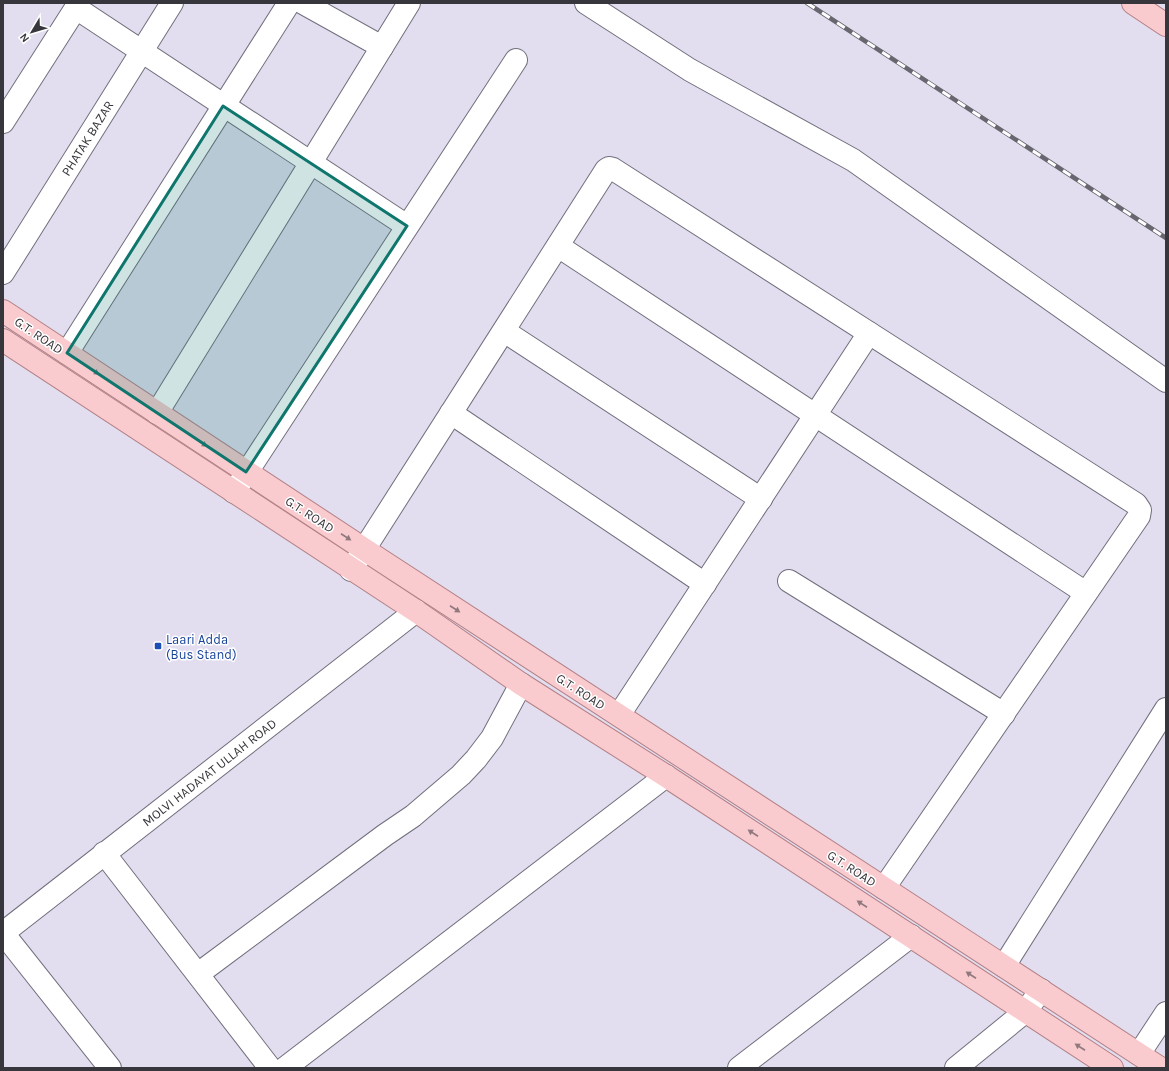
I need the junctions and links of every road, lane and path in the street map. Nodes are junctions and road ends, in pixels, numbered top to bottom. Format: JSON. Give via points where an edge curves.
{"nodes":[{"id":1,"x":172,"y":3,"type":"edge"},
{"id":2,"x":289,"y":3,"type":"edge"},
{"id":3,"x":303,"y":3,"type":"edge"},
{"id":4,"x":409,"y":3,"type":"edge"},
{"id":5,"x":586,"y":3,"type":"edge"},
{"id":6,"x":1132,"y":3,"type":"edge"},
{"id":7,"x":78,"y":5,"type":"edge"},
{"id":8,"x":1163,"y":19,"type":"edge"},
{"id":9,"x":382,"y":46,"type":"junction"},
{"id":10,"x":141,"y":52,"type":"junction"},
{"id":11,"x":516,"y":60,"type":"dead end"},
{"id":12,"x":224,"y":106,"type":"junction"},
{"id":13,"x":3,"y":122,"type":"edge"},
{"id":14,"x":310,"y":163,"type":"junction"},
{"id":15,"x":407,"y":226,"type":"junction"},
{"id":16,"x":558,"y":246,"type":"junction"},
{"id":17,"x":3,"y":273,"type":"edge"},
{"id":18,"x":3,"y":311,"type":"edge"},
{"id":19,"x":504,"y":331,"type":"junction"},
{"id":20,"x":869,"y":333,"type":"junction"},
{"id":21,"x":3,"y":340,"type":"edge"},
{"id":22,"x":67,"y":353,"type":"junction"},
{"id":23,"x":1166,"y":381,"type":"edge"},
{"id":24,"x":157,"y":413,"type":"junction"},
{"id":25,"x":451,"y":413,"type":"junction"},
{"id":26,"x":816,"y":414,"type":"junction"},
{"id":27,"x":246,"y":472,"type":"junction"},
{"id":28,"x":234,"y":492,"type":"junction"},
{"id":29,"x":761,"y":499,"type":"junction"},
{"id":30,"x":364,"y":549,"type":"junction"},
{"id":31,"x":351,"y":570,"type":"junction"},
{"id":32,"x":789,"y":581,"type":"dead end"},
{"id":33,"x":705,"y":584,"type":"junction"},
{"id":34,"x":1086,"y":593,"type":"junction"},
{"id":35,"x":416,"y":611,"type":"junction"},
{"id":36,"x":521,"y":684,"type":"junction"},
{"id":37,"x":1166,"y":709,"type":"edge"},
{"id":38,"x":1004,"y":714,"type":"junction"},
{"id":39,"x":619,"y":716,"type":"junction"},
{"id":40,"x":666,"y":776,"type":"junction"},
{"id":41,"x":104,"y":853,"type":"junction"},
{"id":42,"x":884,"y":888,"type":"junction"},
{"id":43,"x":3,"y":933,"type":"edge"},
{"id":44,"x":911,"y":936,"type":"junction"},
{"id":45,"x":1004,"y":966,"type":"junction"},
{"id":46,"x":198,"y":974,"type":"junction"},
{"id":47,"x":1041,"y":990,"type":"junction"},
{"id":48,"x":1026,"y":1011,"type":"junction"},
{"id":49,"x":1166,"y":1013,"type":"edge"},
{"id":50,"x":1139,"y":1054,"type":"junction"},
{"id":51,"x":110,"y":1068,"type":"edge"},
{"id":52,"x":270,"y":1068,"type":"edge"},
{"id":53,"x":285,"y":1068,"type":"edge"},
{"id":54,"x":740,"y":1068,"type":"edge"},
{"id":55,"x":956,"y":1068,"type":"edge"},
{"id":56,"x":1112,"y":1068,"type":"edge"},
{"id":57,"x":1160,"y":1068,"type":"edge"}],
"edges":[{"from":1,"to":10,"type":"street","name":"PHATAK BAZAR"},
{"from":2,"to":12,"type":"street"},
{"from":3,"to":9,"type":"street"},
{"from":4,"to":9,"type":"street"},
{"from":5,"to":23,"type":"street","via":[[690,70],[853,160]]},
{"from":6,"to":8,"type":"main road"},
{"from":7,"to":10,"type":"street"},
{"from":7,"to":13,"type":"street"},
{"from":9,"to":14,"type":"street"},
{"from":10,"to":12,"type":"street"},
{"from":10,"to":17,"type":"street","name":"PHATAK BAZAR"},
{"from":11,"to":15,"type":"street"},
{"from":12,"to":14,"type":"street"},
{"from":12,"to":22,"type":"street"},
{"from":14,"to":15,"type":"street"},
{"from":14,"to":24,"type":"street"},
{"from":15,"to":27,"type":"street"},
{"from":16,"to":19,"type":"street"},
{"from":16,"to":20,"type":"street","via":[[609,168]]},
{"from":16,"to":26,"type":"street"},
{"from":18,"to":22,"type":"main road","name":"G.T. ROAD"},
{"from":19,"to":25,"type":"street"},
{"from":19,"to":29,"type":"street"},
{"from":20,"to":26,"type":"street"},
{"from":20,"to":34,"type":"street","via":[[1136,504],[1140,510],[1139,516]]},
{"from":21,"to":28,"type":"main road","name":"G.T. ROAD"},
{"from":22,"to":24,"type":"main road","name":"G.T. ROAD","one_way":true},
{"from":24,"to":27,"type":"main road","name":"G.T. ROAD","one_way":true},
{"from":25,"to":30,"type":"street"},
{"from":25,"to":33,"type":"street"},
{"from":26,"to":29,"type":"street"},
{"from":26,"to":34,"type":"street"},
{"from":27,"to":28,"type":"street"},
{"from":27,"to":30,"type":"main road","name":"G.T. ROAD","one_way":true},
{"from":28,"to":31,"type":"main road","name":"G.T. ROAD"},
{"from":29,"to":33,"type":"street"},
{"from":30,"to":31,"type":"street"},
{"from":30,"to":39,"type":"main road","name":"G.T. ROAD","one_way":true},
{"from":31,"to":35,"type":"main road","name":"G.T. ROAD"},
{"from":32,"to":38,"type":"street"},
{"from":33,"to":39,"type":"street"},
{"from":34,"to":38,"type":"street"},
{"from":35,"to":36,"type":"main road","name":"G.T. ROAD"},
{"from":35,"to":41,"type":"street","name":"MOLVI HADAYAT ULLAH ROAD"},
{"from":36,"to":40,"type":"main road","name":"G.T. ROAD"},
{"from":36,"to":46,"type":"street","via":[[492,738],[461,775],[413,816]]},
{"from":37,"to":45,"type":"street"},
{"from":38,"to":42,"type":"street"},
{"from":39,"to":42,"type":"main road","name":"G.T. ROAD"},
{"from":44,"to":40,"type":"main road","name":"G.T. ROAD","one_way":true},
{"from":40,"to":53,"type":"street"},
{"from":41,"to":43,"type":"street","name":"MOLVI HADAYAT ULLAH ROAD"},
{"from":41,"to":46,"type":"street"},
{"from":42,"to":45,"type":"main road","name":"G.T. ROAD"},
{"from":43,"to":51,"type":"street"},
{"from":48,"to":44,"type":"main road","name":"G.T. ROAD","one_way":true},
{"from":44,"to":54,"type":"street"},
{"from":45,"to":47,"type":"main road","name":"G.T. ROAD"},
{"from":46,"to":52,"type":"street"},
{"from":47,"to":48,"type":"street"},
{"from":47,"to":50,"type":"main road","name":"G.T. ROAD"},
{"from":48,"to":55,"type":"street"},
{"from":56,"to":48,"type":"main road","name":"G.T. ROAD","one_way":true},
{"from":49,"to":50,"type":"street"},
{"from":50,"to":57,"type":"main road","name":"G.T. ROAD"}]}
